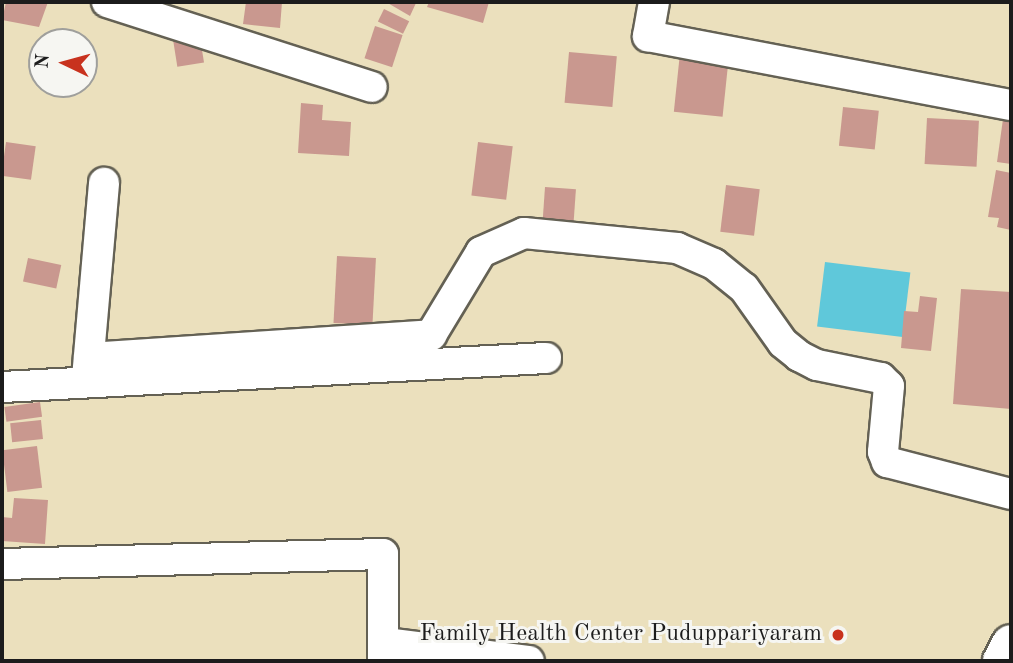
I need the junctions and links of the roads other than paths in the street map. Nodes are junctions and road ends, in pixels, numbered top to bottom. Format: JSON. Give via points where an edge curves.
{"nodes":[{"id":1,"x":654,"y":2,"type":"edge"},
{"id":2,"x":114,"y":3,"type":"edge"},
{"id":3,"x":372,"y":87,"type":"dead end"},
{"id":4,"x":1011,"y":105,"type":"edge"},
{"id":5,"x":104,"y":183,"type":"dead end"},
{"id":6,"x":546,"y":358,"type":"dead end"},
{"id":7,"x":88,"y":371,"type":"junction"},
{"id":8,"x":2,"y":387,"type":"edge"},
{"id":9,"x":1011,"y":494,"type":"edge"},
{"id":10,"x":2,"y":565,"type":"edge"},
{"id":11,"x":1011,"y":644,"type":"edge"},
{"id":12,"x":384,"y":652,"type":"edge"},
{"id":13,"x":529,"y":661,"type":"edge"},
{"id":14,"x":1002,"y":661,"type":"edge"}],
"edges":[{"from":1,"to":4,"type":"street","via":[[648,36]]},
{"from":2,"to":3,"type":"street"},
{"from":5,"to":7,"type":"street"},
{"from":6,"to":7,"type":"street"},
{"from":7,"to":8,"type":"street"},
{"from":7,"to":9,"type":"street","via":[[431,335],[481,252],[524,233],[677,248],[714,264],[744,288],[783,343],[799,356],[817,365],[881,378],[889,386],[883,452],[887,462]]},
{"from":10,"to":12,"type":"street","via":[[383,554]]},
{"from":11,"to":14,"type":"highway"},
{"from":12,"to":13,"type":"street"}]}
